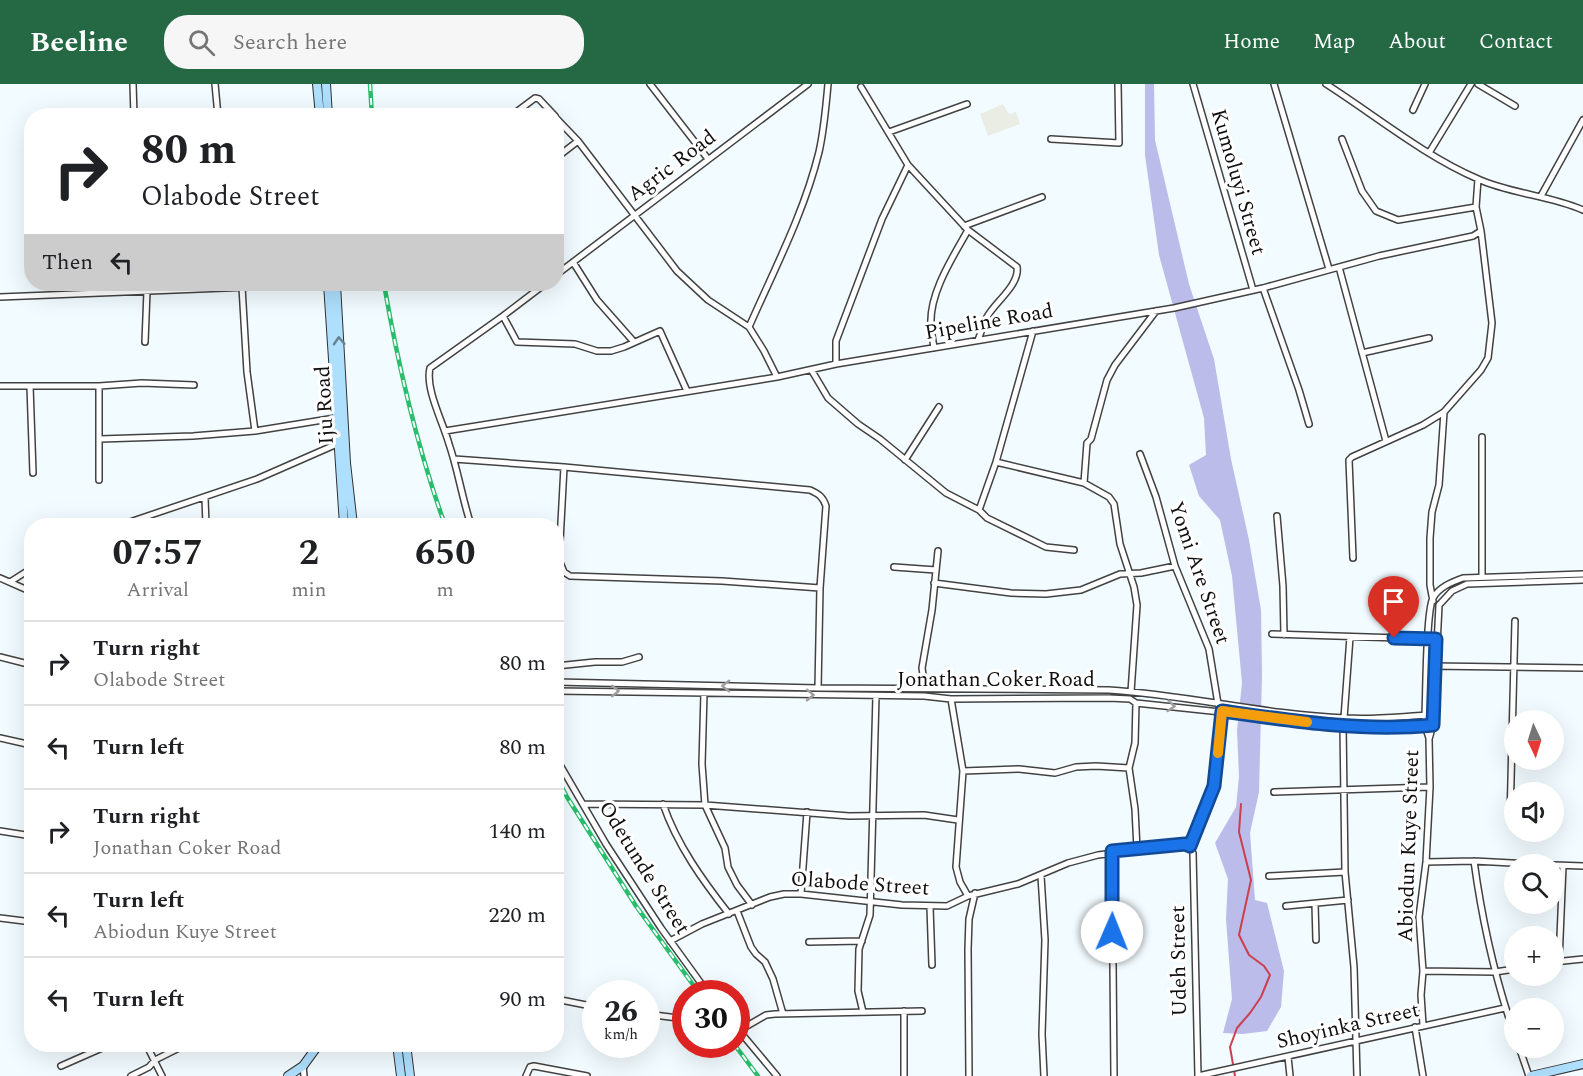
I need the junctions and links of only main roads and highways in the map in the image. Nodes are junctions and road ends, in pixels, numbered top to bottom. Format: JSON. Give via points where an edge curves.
{"nodes":[{"id":1,"x":317,"y":84,"type":"edge"},
{"id":2,"x":326,"y":84,"type":"edge"},
{"id":3,"x":319,"y":108,"type":"edge"},
{"id":4,"x":328,"y":108,"type":"edge"},
{"id":5,"x":327,"y":291,"type":"edge"},
{"id":6,"x":336,"y":291,"type":"edge"},
{"id":7,"x":343,"y":518,"type":"edge"},
{"id":8,"x":352,"y":518,"type":"edge"},
{"id":9,"x":313,"y":1052,"type":"edge"},
{"id":10,"x":398,"y":1052,"type":"edge"},
{"id":11,"x":407,"y":1052,"type":"edge"},
{"id":12,"x":1583,"y":1064,"type":"edge"},
{"id":13,"x":288,"y":1076,"type":"edge"},
{"id":14,"x":401,"y":1076,"type":"edge"},
{"id":15,"x":410,"y":1076,"type":"edge"},
{"id":16,"x":1530,"y":1076,"type":"edge"}],
"edges":[{"from":1,"to":3,"type":"main road"},
{"from":2,"to":4,"type":"main road"},
{"from":5,"to":7,"type":"main road","name":"Iju Road"},
{"from":8,"to":6,"type":"main road","name":"Iju Road","one_way":true},
{"from":9,"to":13,"type":"main road","via":[[303,1066]]},
{"from":10,"to":14,"type":"main road"},
{"from":11,"to":15,"type":"main road"},
{"from":12,"to":16,"type":"main road"}]}
